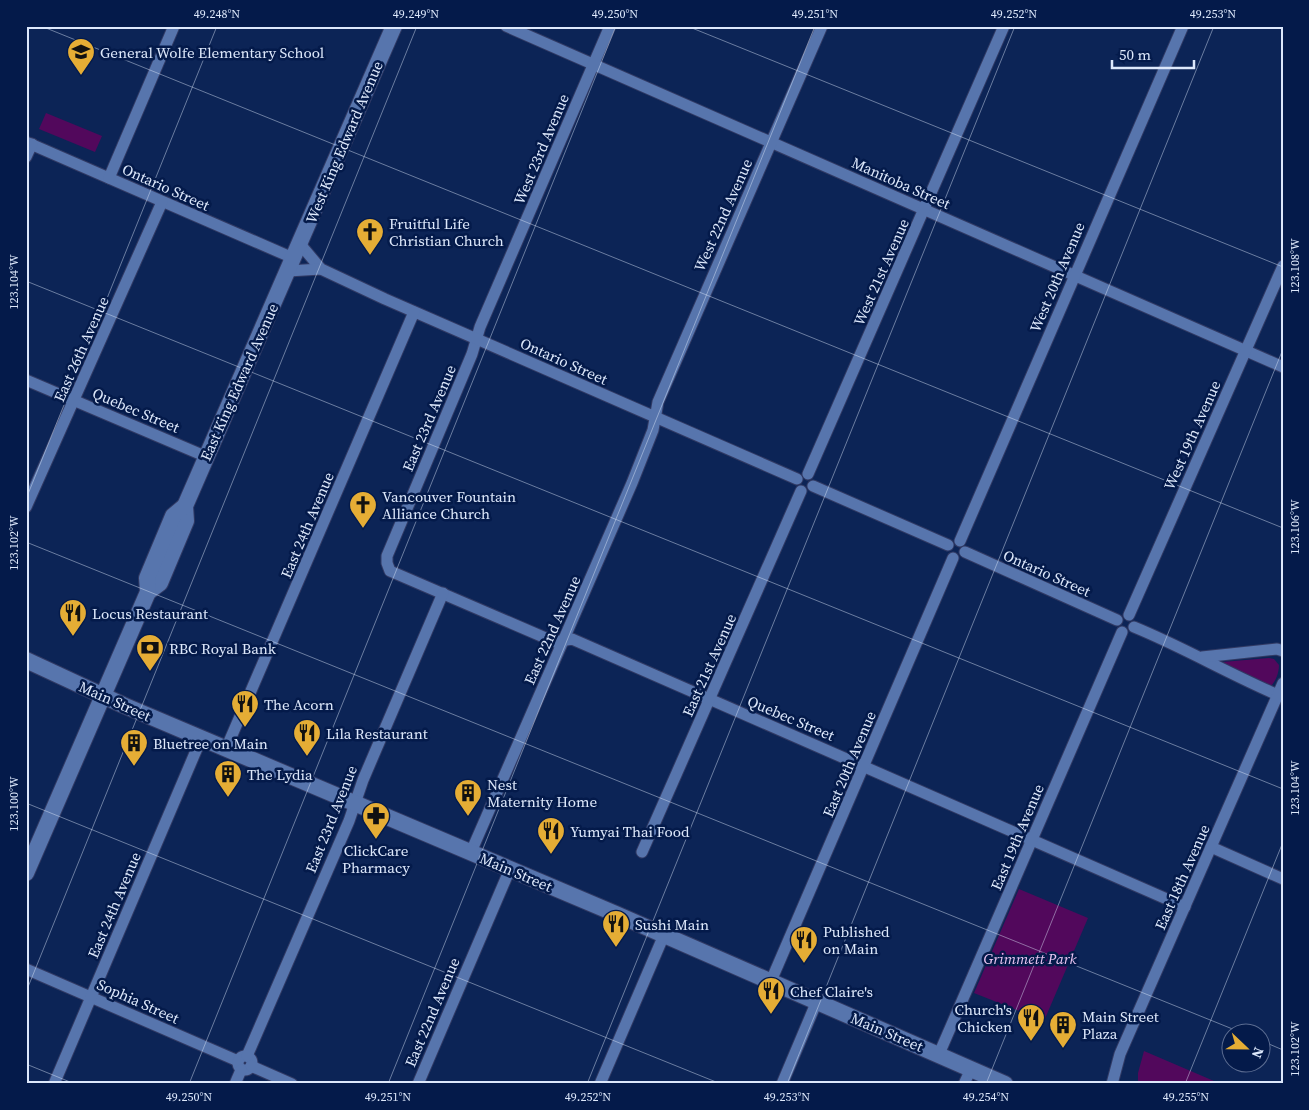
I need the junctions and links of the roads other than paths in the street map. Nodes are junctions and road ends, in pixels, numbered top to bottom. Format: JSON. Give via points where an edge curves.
{"nodes":[{"id":1,"x":174,"y":26,"type":"edge"},
{"id":2,"x":394,"y":26,"type":"edge"},
{"id":3,"x":506,"y":26,"type":"edge"},
{"id":4,"x":610,"y":26,"type":"edge"},
{"id":5,"x":822,"y":26,"type":"edge"},
{"id":6,"x":1004,"y":26,"type":"edge"},
{"id":7,"x":1183,"y":26,"type":"edge"},
{"id":8,"x":593,"y":65,"type":"junction"},
{"id":9,"x":771,"y":142,"type":"junction"},
{"id":10,"x":29,"y":143,"type":"edge"},
{"id":11,"x":26,"y":157,"type":"edge"},
{"id":12,"x":109,"y":178,"type":"junction"},
{"id":13,"x":162,"y":202,"type":"junction"},
{"id":14,"x":924,"y":210,"type":"junction"},
{"id":15,"x":294,"y":258,"type":"junction"},
{"id":16,"x":1283,"y":266,"type":"edge"},
{"id":17,"x":321,"y":269,"type":"junction"},
{"id":18,"x":1074,"y":276,"type":"junction"},
{"id":19,"x":414,"y":312,"type":"junction"},
{"id":20,"x":477,"y":340,"type":"junction"},
{"id":21,"x":1246,"y":351,"type":"junction"},
{"id":22,"x":1283,"y":368,"type":"edge"},
{"id":23,"x":26,"y":380,"type":"edge"},
{"id":24,"x":74,"y":400,"type":"junction"},
{"id":25,"x":655,"y":418,"type":"junction"},
{"id":26,"x":207,"y":457,"type":"junction"},
{"id":27,"x":808,"y":474,"type":"junction"},
{"id":28,"x":797,"y":479,"type":"junction"},
{"id":29,"x":813,"y":486,"type":"junction"},
{"id":30,"x":801,"y":491,"type":"junction"},
{"id":31,"x":26,"y":508,"type":"edge"},
{"id":32,"x":960,"y":541,"type":"junction"},
{"id":33,"x":948,"y":545,"type":"junction"},
{"id":34,"x":965,"y":552,"type":"junction"},
{"id":35,"x":953,"y":558,"type":"junction"},
{"id":36,"x":387,"y":563,"type":"joint"},
{"id":37,"x":442,"y":593,"type":"junction"},
{"id":38,"x":1129,"y":615,"type":"junction"},
{"id":39,"x":1117,"y":620,"type":"junction"},
{"id":40,"x":1134,"y":627,"type":"junction"},
{"id":41,"x":1122,"y":632,"type":"junction"},
{"id":42,"x":564,"y":640,"type":"junction"},
{"id":43,"x":1283,"y":652,"type":"edge"},
{"id":44,"x":1202,"y":658,"type":"junction"},
{"id":45,"x":26,"y":660,"type":"edge"},
{"id":46,"x":1283,"y":683,"type":"edge"},
{"id":47,"x":1278,"y":695,"type":"junction"},
{"id":48,"x":103,"y":696,"type":"junction"},
{"id":49,"x":710,"y":700,"type":"junction"},
{"id":50,"x":202,"y":739,"type":"junction"},
{"id":51,"x":226,"y":749,"type":"junction"},
{"id":52,"x":864,"y":766,"type":"junction"},
{"id":53,"x":354,"y":802,"type":"junction"},
{"id":54,"x":1032,"y":840,"type":"junction"},
{"id":55,"x":1211,"y":847,"type":"junction"},
{"id":56,"x":471,"y":852,"type":"junction"},
{"id":57,"x":642,"y":852,"type":"dead end"},
{"id":58,"x":510,"y":869,"type":"junction"},
{"id":59,"x":26,"y":873,"type":"edge"},
{"id":60,"x":1283,"y":878,"type":"edge"},
{"id":61,"x":1185,"y":906,"type":"junction"},
{"id":62,"x":664,"y":935,"type":"junction"},
{"id":63,"x":26,"y":969,"type":"edge"},
{"id":64,"x":771,"y":981,"type":"junction"},
{"id":65,"x":91,"y":997,"type":"junction"},
{"id":66,"x":817,"y":1001,"type":"junction"},
{"id":67,"x":939,"y":1054,"type":"junction"},
{"id":68,"x":244,"y":1063,"type":"junction"},
{"id":69,"x":967,"y":1076,"type":"edge"},
{"id":70,"x":54,"y":1084,"type":"edge"},
{"id":71,"x":236,"y":1084,"type":"edge"},
{"id":72,"x":292,"y":1084,"type":"edge"},
{"id":73,"x":418,"y":1084,"type":"edge"},
{"id":74,"x":600,"y":1084,"type":"edge"},
{"id":75,"x":782,"y":1084,"type":"edge"},
{"id":76,"x":1005,"y":1084,"type":"edge"},
{"id":77,"x":1112,"y":1084,"type":"edge"}],
"edges":[{"from":1,"to":12,"type":"street"},
{"from":2,"to":15,"type":"main road","name":"West King Edward Avenue"},
{"from":3,"to":8,"type":"street","name":"Manitoba Street"},
{"from":4,"to":8,"type":"street","name":"West 23rd Avenue"},
{"from":5,"to":9,"type":"street","name":"West 22nd Avenue"},
{"from":6,"to":14,"type":"street","name":"West 21st Avenue"},
{"from":7,"to":18,"type":"street","name":"West 20th Avenue"},
{"from":8,"to":9,"type":"street","name":"Manitoba Street"},
{"from":8,"to":20,"type":"street","name":"West 23rd Avenue","via":[[480,326]]},
{"from":9,"to":14,"type":"street","name":"Manitoba Street"},
{"from":9,"to":25,"type":"street","name":"West 22nd Avenue","via":[[658,402]]},
{"from":10,"to":11,"type":"street"},
{"from":10,"to":12,"type":"street","name":"Ontario Street"},
{"from":12,"to":13,"type":"street","name":"Ontario Street"},
{"from":13,"to":15,"type":"street","name":"Ontario Street"},
{"from":13,"to":24,"type":"street","name":"East 26th Avenue"},
{"from":14,"to":18,"type":"street","name":"Manitoba Street"},
{"from":14,"to":27,"type":"street","name":"West 21st Avenue"},
{"from":15,"to":17,"type":"street","name":"Ontario Street"},
{"from":15,"to":17,"type":"street","name":"Ontario Street"},
{"from":15,"to":26,"type":"main road","name":"East King Edward Avenue"},
{"from":16,"to":21,"type":"street","name":"West 19th Avenue"},
{"from":17,"to":19,"type":"street","name":"Ontario Street"},
{"from":18,"to":21,"type":"street","name":"Manitoba Street"},
{"from":18,"to":32,"type":"street","name":"West 20th Avenue"},
{"from":19,"to":20,"type":"street","name":"Ontario Street"},
{"from":19,"to":51,"type":"street","name":"East 24th Avenue"},
{"from":20,"to":25,"type":"street","name":"Ontario Street"},
{"from":20,"to":36,"type":"street","name":"East 23rd Avenue","via":[[387,556]]},
{"from":21,"to":22,"type":"street","name":"Manitoba Street"},
{"from":21,"to":38,"type":"street","name":"West 19th Avenue"},
{"from":23,"to":24,"type":"street","name":"Quebec Street"},
{"from":24,"to":26,"type":"street","name":"Quebec Street"},
{"from":24,"to":31,"type":"street","name":"East 26th Avenue"},
{"from":25,"to":28,"type":"street","name":"Ontario Street"},
{"from":25,"to":42,"type":"street","name":"East 22nd Avenue","via":[[642,459]]},
{"from":26,"to":48,"type":"main road","name":"East King Edward Avenue","via":[[185,506],[173,516],[147,578],[148,592]]},
{"from":27,"to":28,"type":"street","via":[[801,474]]},
{"from":27,"to":29,"type":"street","via":[[814,479]]},
{"from":28,"to":30,"type":"street"},
{"from":29,"to":30,"type":"street","via":[[808,491]]},
{"from":29,"to":33,"type":"street"},
{"from":30,"to":49,"type":"street","name":"East 21st Avenue"},
{"from":32,"to":33,"type":"street"},
{"from":32,"to":34,"type":"street"},
{"from":33,"to":35,"type":"street","via":[[948,552]]},
{"from":34,"to":35,"type":"street","via":[[960,558]]},
{"from":34,"to":39,"type":"street","name":"Ontario Street"},
{"from":35,"to":52,"type":"street","name":"East 20th Avenue"},
{"from":36,"to":37,"type":"street","name":"Quebec Street","via":[[390,571]]},
{"from":37,"to":42,"type":"street","name":"Quebec Street","via":[[555,642]]},
{"from":37,"to":53,"type":"street","name":"East 23rd Avenue"},
{"from":38,"to":39,"type":"street","via":[[1122,615]]},
{"from":38,"to":40,"type":"street","via":[[1134,620]]},
{"from":39,"to":41,"type":"street","via":[[1117,627]]},
{"from":40,"to":41,"type":"street","via":[[1129,632]]},
{"from":40,"to":44,"type":"street"},
{"from":41,"to":54,"type":"street","name":"East 19th Avenue"},
{"from":42,"to":49,"type":"street","name":"Quebec Street","via":[[572,639]]},
{"from":42,"to":56,"type":"street","name":"East 22nd Avenue"},
{"from":43,"to":44,"type":"street","via":[[1277,649]]},
{"from":44,"to":47,"type":"street"},
{"from":45,"to":48,"type":"main road","name":"Main Street"},
{"from":46,"to":47,"type":"street","name":"East 18th Avenue"},
{"from":47,"to":55,"type":"street","name":"East 18th Avenue"},
{"from":48,"to":50,"type":"main road","name":"Main Street"},
{"from":48,"to":59,"type":"main road","name":"East King Edward Avenue"},
{"from":49,"to":52,"type":"street","name":"Quebec Street"},
{"from":49,"to":57,"type":"street","name":"East 21st Avenue"},
{"from":50,"to":51,"type":"main road","name":"Main Street"},
{"from":50,"to":65,"type":"street","name":"East 24th Avenue"},
{"from":51,"to":53,"type":"main road","name":"Main Street"},
{"from":52,"to":54,"type":"street","name":"Quebec Street"},
{"from":52,"to":64,"type":"street","name":"East 20th Avenue"},
{"from":53,"to":56,"type":"main road","name":"Main Street"},
{"from":53,"to":68,"type":"street","name":"East 23rd Avenue","via":[[349,822]]},
{"from":54,"to":61,"type":"street","name":"Quebec Street"},
{"from":54,"to":67,"type":"street","name":"East 19th Avenue"},
{"from":55,"to":60,"type":"street"},
{"from":55,"to":61,"type":"street","name":"East 18th Avenue"},
{"from":56,"to":58,"type":"main road","name":"Main Street"},
{"from":58,"to":62,"type":"main road","name":"Main Street"},
{"from":58,"to":73,"type":"street","name":"East 22nd Avenue"},
{"from":61,"to":77,"type":"street","name":"East 18th Avenue","via":[[1120,1054]]},
{"from":62,"to":64,"type":"main road","name":"Main Street"},
{"from":62,"to":74,"type":"street"},
{"from":63,"to":65,"type":"street","name":"Sophia Street"},
{"from":64,"to":66,"type":"main road","name":"Main Street"},
{"from":65,"to":68,"type":"street","name":"Sophia Street"},
{"from":65,"to":70,"type":"street","name":"East 24th Avenue"},
{"from":66,"to":67,"type":"main road","name":"Main Street"},
{"from":66,"to":75,"type":"street"},
{"from":67,"to":69,"type":"main road","name":"Main Street"},
{"from":68,"to":71,"type":"street","name":"East 23rd Avenue"},
{"from":68,"to":72,"type":"street","name":"Sophia Street"},
{"from":69,"to":76,"type":"main road","name":"Main Street"}]}
